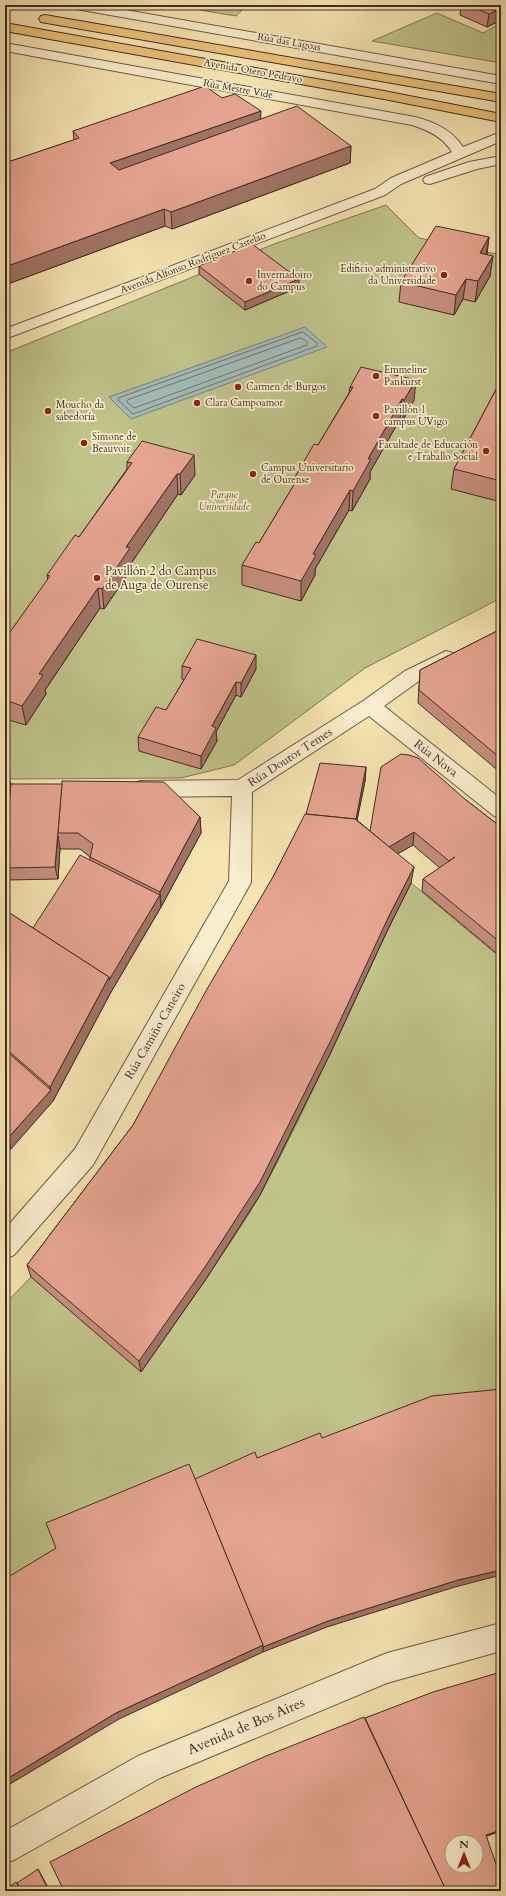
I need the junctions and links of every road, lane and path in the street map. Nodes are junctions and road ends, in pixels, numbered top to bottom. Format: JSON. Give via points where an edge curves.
{"nodes":[{"id":1,"x":76,"y":5,"type":"edge"},
{"id":2,"x":29,"y":17,"type":"dead end"},
{"id":3,"x":5,"y":27,"type":"edge"},
{"id":4,"x":5,"y":35,"type":"edge"},
{"id":5,"x":5,"y":47,"type":"edge"},
{"id":6,"x":32,"y":52,"type":"junction"},
{"id":7,"x":501,"y":80,"type":"edge"},
{"id":8,"x":501,"y":98,"type":"edge"},
{"id":9,"x":501,"y":118,"type":"edge"},
{"id":10,"x":501,"y":136,"type":"edge"},
{"id":11,"x":458,"y":153,"type":"junction"},
{"id":12,"x":499,"y":160,"type":"edge"},
{"id":13,"x":380,"y":192,"type":"junction"},
{"id":14,"x":5,"y":334,"type":"edge"},
{"id":15,"x":460,"y":651,"type":"edge"},
{"id":16,"x":370,"y":706,"type":"junction"},
{"id":17,"x":242,"y":788,"type":"junction"},
{"id":18,"x":119,"y":789,"type":"edge"},
{"id":19,"x":501,"y":810,"type":"edge"},
{"id":20,"x":5,"y":1248,"type":"edge"},
{"id":21,"x":501,"y":1637,"type":"edge"},
{"id":22,"x":5,"y":1848,"type":"edge"}],
"edges":[{"from":1,"to":7,"type":"street","name":"Rúa das Lagoas"},
{"from":2,"to":8,"type":"main road","name":"Avenida Otero Pedrayo"},
{"from":3,"to":9,"type":"main road","name":"Avenida Otero Pedrayo"},
{"from":4,"to":6,"type":"street"},
{"from":5,"to":6,"type":"street","name":"Rúa Mestre Vide"},
{"from":6,"to":11,"type":"street","name":"Rúa Mestre Vide","via":[[415,121],[444,134]]},
{"from":10,"to":11,"type":"street","name":"Avenida Alfonso Rodríguez Castelao"},
{"from":11,"to":13,"type":"street","name":"Avenida Alfonso Rodríguez Castelao","via":[[396,181]]},
{"from":12,"to":13,"type":"street","name":"Avenida Alfonso Rodríguez Castelao","via":[[474,165],[406,188]]},
{"from":13,"to":14,"type":"street","name":"Avenida Alfonso Rodríguez Castelao"},
{"from":15,"to":16,"type":"street","name":"Rúa Doutor Temes","via":[[412,676]]},
{"from":16,"to":17,"type":"street","name":"Rúa Doutor Temes"},
{"from":16,"to":19,"type":"street","name":"Rúa Nova"},
{"from":17,"to":18,"type":"street","name":"Rúa Doutor Temes"},
{"from":17,"to":20,"type":"street","name":"Rúa Camiño Caneiro","via":[[240,882],[84,1157]]},
{"from":21,"to":22,"type":"street","name":"Avenida de Bos Aires","via":[[387,1668],[149,1767]]}]}
